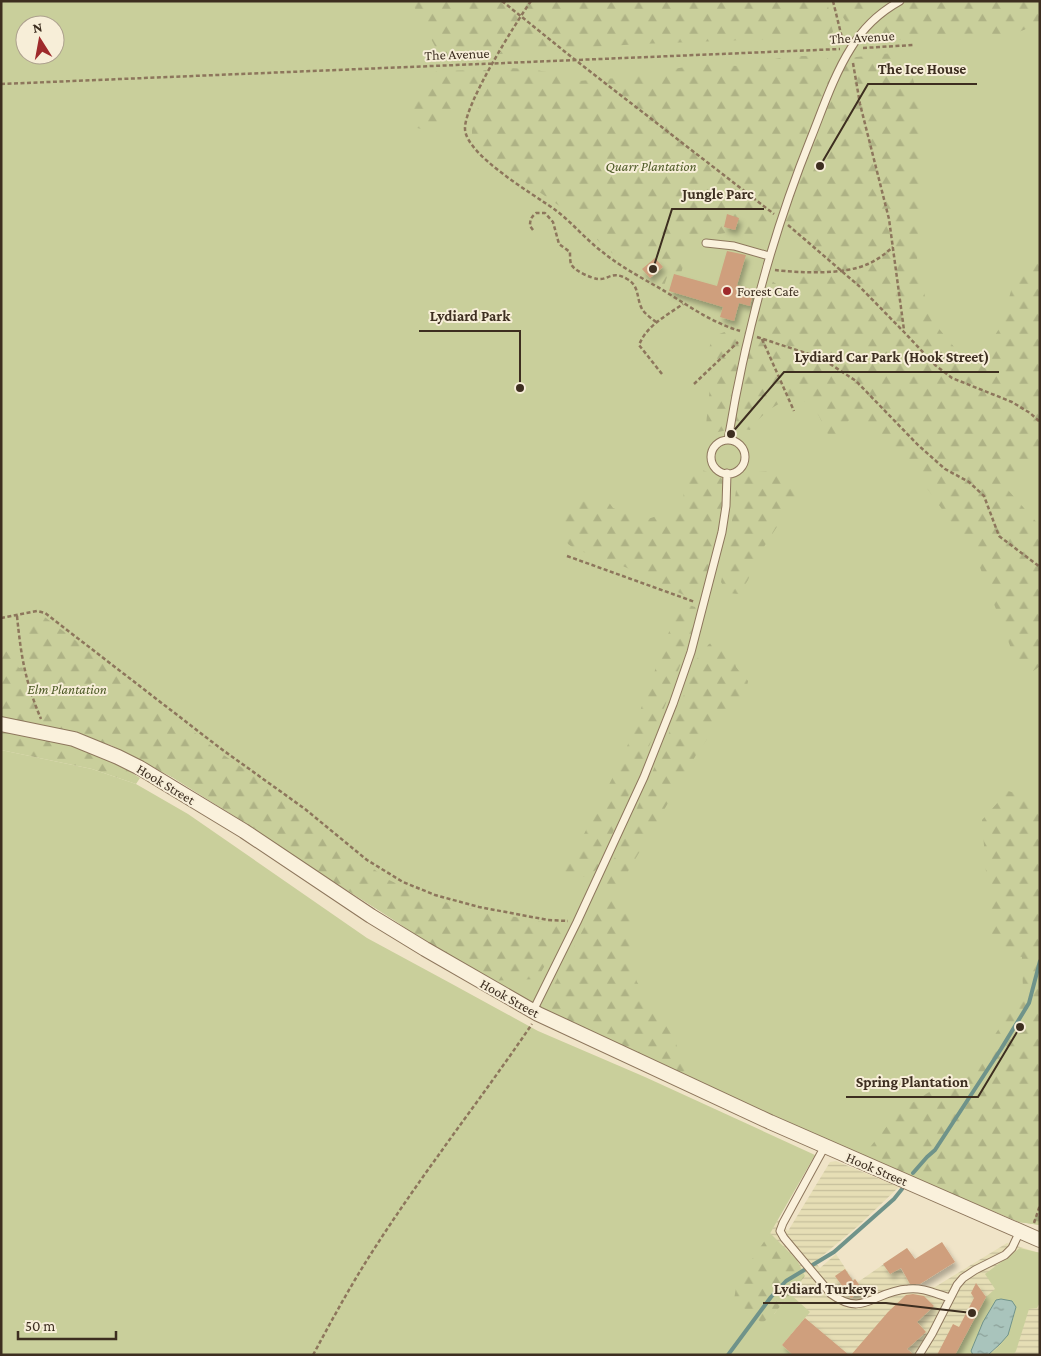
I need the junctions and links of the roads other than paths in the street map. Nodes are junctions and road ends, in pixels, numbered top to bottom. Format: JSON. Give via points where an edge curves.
{"nodes":[{"id":1,"x":900,"y":1,"type":"edge"},
{"id":2,"x":706,"y":243,"type":"dead end"},
{"id":3,"x":769,"y":256,"type":"junction"},
{"id":4,"x":728,"y":440,"type":"junction"},
{"id":5,"x":727,"y":474,"type":"junction"},
{"id":6,"x":1,"y":724,"type":"edge"},
{"id":7,"x":535,"y":1013,"type":"junction"},
{"id":8,"x":825,"y":1146,"type":"junction"},
{"id":9,"x":1030,"y":1235,"type":"edge"},
{"id":10,"x":950,"y":1298,"type":"junction"},
{"id":11,"x":919,"y":1355,"type":"edge"}],
"edges":[{"from":1,"to":3,"type":"lane","via":[[879,15],[848,48],[796,176]]},
{"from":2,"to":3,"type":"lane","via":[[734,246]]},
{"from":3,"to":4,"type":"lane","via":[[749,333]]},
{"from":4,"to":5,"type":"lane","via":[[717,443],[711,456],[716,469]]},
{"from":4,"to":5,"type":"lane","via":[[740,444],[745,457],[739,470]]},
{"from":5,"to":7,"type":"lane","via":[[722,532],[691,652],[644,777]]},
{"from":6,"to":7,"type":"street","name":"Hook Street","via":[[46,732],[94,746],[140,768],[244,831],[394,930]]},
{"from":7,"to":8,"type":"street","name":"Hook Street"},
{"from":8,"to":9,"type":"street","name":"Hook Street"},
{"from":8,"to":10,"type":"lane","via":[[783,1223],[780,1231],[784,1238],[831,1294],[850,1305],[860,1305],[884,1294],[910,1288]]},
{"from":9,"to":10,"type":"lane","via":[[1005,1255],[963,1278]]},
{"from":10,"to":11,"type":"lane"}]}
